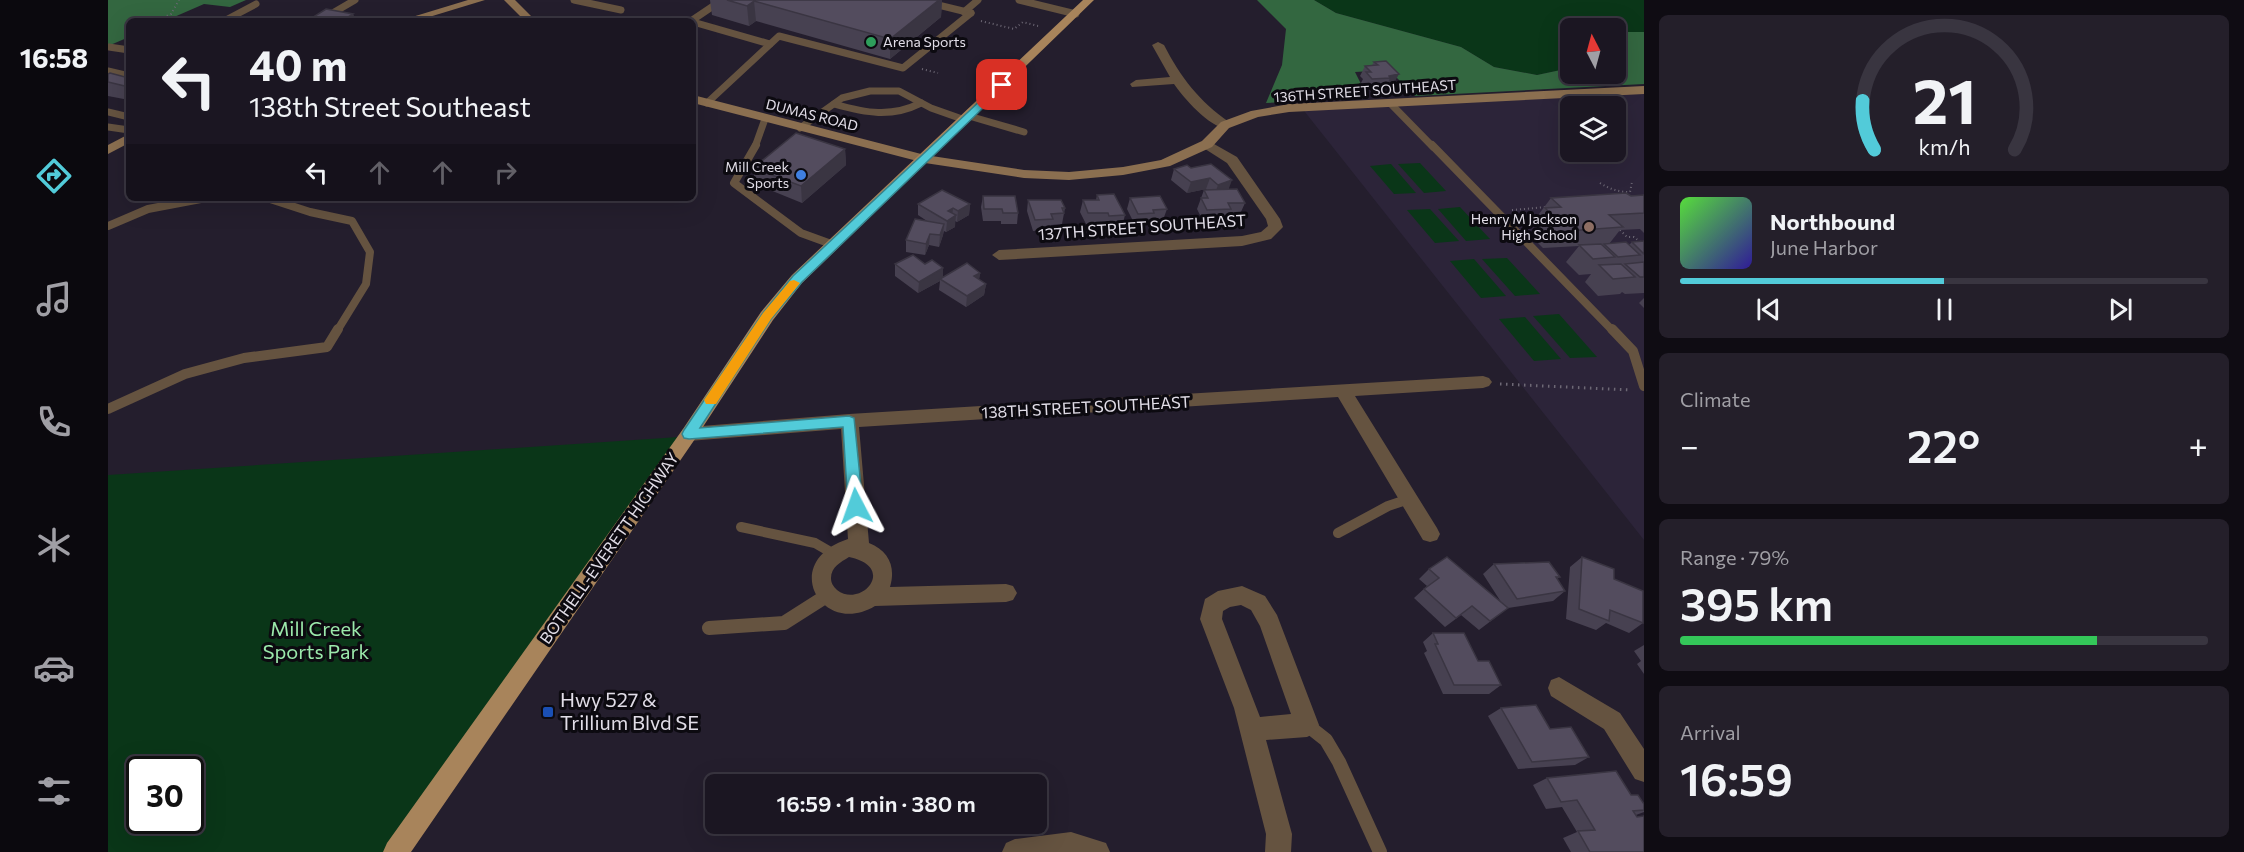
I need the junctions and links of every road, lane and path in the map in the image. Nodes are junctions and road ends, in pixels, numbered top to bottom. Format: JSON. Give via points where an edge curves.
{"nodes":[{"id":1,"x":179,"y":0,"type":"edge"},
{"id":2,"x":355,"y":0,"type":"edge"},
{"id":3,"x":480,"y":0,"type":"edge"},
{"id":4,"x":509,"y":0,"type":"edge"},
{"id":5,"x":574,"y":0,"type":"edge"},
{"id":6,"x":722,"y":0,"type":"edge"},
{"id":7,"x":918,"y":0,"type":"edge"},
{"id":8,"x":978,"y":0,"type":"edge"},
{"id":9,"x":1019,"y":0,"type":"edge"},
{"id":10,"x":1089,"y":0,"type":"edge"},
{"id":11,"x":256,"y":4,"type":"dead end"},
{"id":12,"x":621,"y":10,"type":"dead end"},
{"id":13,"x":965,"y":14,"type":"junction"},
{"id":14,"x":1076,"y":14,"type":"junction"},
{"id":15,"x":162,"y":18,"type":"edge"},
{"id":16,"x":230,"y":18,"type":"edge"},
{"id":17,"x":324,"y":18,"type":"edge"},
{"id":18,"x":415,"y":18,"type":"edge"},
{"id":19,"x":528,"y":18,"type":"edge"},
{"id":20,"x":696,"y":18,"type":"edge"},
{"id":21,"x":696,"y":22,"type":"edge"},
{"id":22,"x":1038,"y":26,"type":"dead end"},
{"id":23,"x":770,"y":44,"type":"junction"},
{"id":24,"x":1158,"y":45,"type":"dead end"},
{"id":25,"x":109,"y":47,"type":"edge"},
{"id":26,"x":126,"y":50,"type":"edge"},
{"id":27,"x":108,"y":71,"type":"edge"},
{"id":28,"x":126,"y":74,"type":"edge"},
{"id":29,"x":126,"y":75,"type":"edge"},
{"id":30,"x":1176,"y":80,"type":"junction"},
{"id":31,"x":108,"y":84,"type":"edge"},
{"id":32,"x":1136,"y":84,"type":"dead end"},
{"id":33,"x":1644,"y":90,"type":"edge"},
{"id":34,"x":696,"y":100,"type":"edge"},
{"id":35,"x":707,"y":103,"type":"junction"},
{"id":36,"x":921,"y":103,"type":"junction"},
{"id":37,"x":1390,"y":103,"type":"junction"},
{"id":38,"x":834,"y":104,"type":"junction"},
{"id":39,"x":108,"y":112,"type":"edge"},
{"id":40,"x":126,"y":116,"type":"edge"},
{"id":41,"x":967,"y":118,"type":"junction"},
{"id":42,"x":765,"y":119,"type":"junction"},
{"id":43,"x":1226,"y":125,"type":"junction"},
{"id":44,"x":108,"y":127,"type":"edge"},
{"id":45,"x":800,"y":128,"type":"junction"},
{"id":46,"x":126,"y":130,"type":"edge"},
{"id":47,"x":1024,"y":132,"type":"dead end"},
{"id":48,"x":126,"y":140,"type":"edge"},
{"id":49,"x":1207,"y":144,"type":"junction"},
{"id":50,"x":108,"y":150,"type":"edge"},
{"id":51,"x":925,"y":159,"type":"junction"},
{"id":52,"x":1632,"y":182,"type":"dead end"},
{"id":53,"x":1600,"y":183,"type":"dead end"},
{"id":54,"x":1625,"y":193,"type":"junction"},
{"id":55,"x":1632,"y":198,"type":"edge"},
{"id":56,"x":190,"y":201,"type":"edge"},
{"id":57,"x":276,"y":201,"type":"edge"},
{"id":58,"x":1548,"y":207,"type":"edge"},
{"id":59,"x":1515,"y":209,"type":"dead end"},
{"id":60,"x":108,"y":226,"type":"edge"},
{"id":61,"x":1620,"y":230,"type":"edge"},
{"id":62,"x":834,"y":244,"type":"junction"},
{"id":63,"x":1644,"y":245,"type":"edge"},
{"id":64,"x":999,"y":255,"type":"dead end"},
{"id":65,"x":1483,"y":381,"type":"joint"},
{"id":66,"x":1644,"y":386,"type":"edge"},
{"id":67,"x":1632,"y":390,"type":"dead end"},
{"id":68,"x":1343,"y":391,"type":"junction"},
{"id":69,"x":108,"y":409,"type":"edge"},
{"id":70,"x":849,"y":421,"type":"junction"},
{"id":71,"x":689,"y":434,"type":"junction"},
{"id":72,"x":1409,"y":498,"type":"junction"},
{"id":73,"x":741,"y":526,"type":"dead end"},
{"id":74,"x":1338,"y":533,"type":"dead end"},
{"id":75,"x":1430,"y":534,"type":"dead end"},
{"id":76,"x":859,"y":548,"type":"junction"},
{"id":77,"x":834,"y":554,"type":"junction"},
{"id":78,"x":1006,"y":593,"type":"dead end"},
{"id":79,"x":828,"y":595,"type":"junction"},
{"id":80,"x":873,"y":597,"type":"junction"},
{"id":81,"x":709,"y":628,"type":"dead end"},
{"id":82,"x":1559,"y":688,"type":"dead end"},
{"id":83,"x":1306,"y":725,"type":"junction"},
{"id":84,"x":1251,"y":729,"type":"junction"},
{"id":85,"x":1644,"y":770,"type":"edge"},
{"id":86,"x":396,"y":852,"type":"edge"},
{"id":87,"x":1015,"y":852,"type":"edge"},
{"id":88,"x":1097,"y":852,"type":"edge"},
{"id":89,"x":1278,"y":852,"type":"edge"},
{"id":90,"x":1380,"y":852,"type":"edge"}],
"edges":[{"from":1,"to":15,"type":"path","via":[[171,14]]},
{"from":2,"to":17,"type":"lane"},
{"from":3,"to":18,"type":"street"},
{"from":4,"to":19,"type":"street"},
{"from":5,"to":12,"type":"lane"},
{"from":6,"to":20,"type":"lane"},
{"from":7,"to":13,"type":"lane"},
{"from":8,"to":13,"type":"lane"},
{"from":9,"to":14,"type":"lane"},
{"from":10,"to":14,"type":"main road","name":"BOTHELL-EVERETT HIGHWAY"},
{"from":11,"to":16,"type":"lane"},
{"from":13,"to":22,"type":"path","via":[[1014,29],[1023,22]]},
{"from":13,"to":23,"type":"lane","via":[[903,68],[783,35]]},
{"from":14,"to":41,"type":"main road","name":"BOTHELL-EVERETT HIGHWAY"},
{"from":21,"to":23,"type":"lane"},
{"from":23,"to":35,"type":"lane"},
{"from":24,"to":30,"type":"street"},
{"from":25,"to":26,"type":"lane"},
{"from":27,"to":28,"type":"lane"},
{"from":29,"to":31,"type":"lane"},
{"from":30,"to":32,"type":"street"},
{"from":30,"to":43,"type":"street","via":[[1198,107]]},
{"from":33,"to":37,"type":"street","name":"136TH STREET SOUTHEAST"},
{"from":34,"to":35,"type":"street","name":"DUMAS ROAD"},
{"from":35,"to":42,"type":"street","name":"DUMAS ROAD"},
{"from":36,"to":38,"type":"lane","via":[[879,115]]},
{"from":36,"to":38,"type":"lane","via":[[899,91],[870,91]]},
{"from":36,"to":41,"type":"lane"},
{"from":37,"to":43,"type":"street","name":"136TH STREET SOUTHEAST","via":[[1289,108],[1255,114]]},
{"from":37,"to":66,"type":"lane","via":[[1633,351]]},
{"from":38,"to":45,"type":"lane"},
{"from":39,"to":40,"type":"lane"},
{"from":41,"to":47,"type":"lane"},
{"from":41,"to":51,"type":"main road","name":"BOTHELL-EVERETT HIGHWAY"},
{"from":42,"to":45,"type":"street","name":"DUMAS ROAD"},
{"from":42,"to":62,"type":"lane","via":[[757,143],[734,183],[801,233]]},
{"from":43,"to":49,"type":"street","name":"136TH STREET SOUTHEAST"},
{"from":44,"to":46,"type":"lane"},
{"from":45,"to":51,"type":"street","name":"DUMAS ROAD"},
{"from":48,"to":50,"type":"street"},
{"from":49,"to":51,"type":"street","name":"136TH STREET SOUTHEAST","via":[[1165,163],[1069,176],[1024,174]]},
{"from":49,"to":64,"type":"street","name":"137TH STREET SOUTHEAST","via":[[1232,160],[1273,219],[1276,227],[1266,236],[1242,241]]},
{"from":51,"to":62,"type":"main road","name":"BOTHELL-EVERETT HIGHWAY"},
{"from":52,"to":54,"type":"path","via":[[1630,192]]},
{"from":53,"to":54,"type":"path"},
{"from":54,"to":55,"type":"path"},
{"from":56,"to":60,"type":"lane","via":[[148,209]]},
{"from":57,"to":69,"type":"lane","via":[[352,221],[370,252],[366,284],[327,347],[244,358],[185,374]]},
{"from":58,"to":59,"type":"path"},
{"from":61,"to":63,"type":"path"},
{"from":62,"to":71,"type":"main road","name":"BOTHELL-EVERETT HIGHWAY","via":[[797,279],[767,316]]},
{"from":65,"to":67,"type":"path"},
{"from":65,"to":68,"type":"street","name":"138TH STREET SOUTHEAST"},
{"from":68,"to":70,"type":"street","name":"138TH STREET SOUTHEAST"},
{"from":68,"to":72,"type":"street"},
{"from":70,"to":71,"type":"street","name":"138TH STREET SOUTHEAST"},
{"from":70,"to":76,"type":"street"},
{"from":71,"to":86,"type":"main road","name":"BOTHELL-EVERETT HIGHWAY"},
{"from":72,"to":74,"type":"lane"},
{"from":72,"to":75,"type":"street"},
{"from":73,"to":77,"type":"lane","via":[[815,543]]},
{"from":76,"to":77,"type":"street"},
{"from":76,"to":80,"type":"street","via":[[876,557],[884,572],[884,581]]},
{"from":77,"to":79,"type":"street","via":[[820,574]]},
{"from":78,"to":80,"type":"street"},
{"from":79,"to":80,"type":"street","via":[[853,604]]},
{"from":79,"to":81,"type":"lane","via":[[783,622]]},
{"from":82,"to":85,"type":"street","via":[[1612,721]]},
{"from":83,"to":84,"type":"street"},
{"from":83,"to":84,"type":"street","via":[[1269,622],[1258,603],[1242,594],[1225,598],[1214,606],[1211,619]]},
{"from":83,"to":90,"type":"lane","via":[[1326,740],[1339,762]]},
{"from":84,"to":89,"type":"street","via":[[1279,834]]},
{"from":87,"to":88,"type":"street","via":[[1071,845]]}]}
